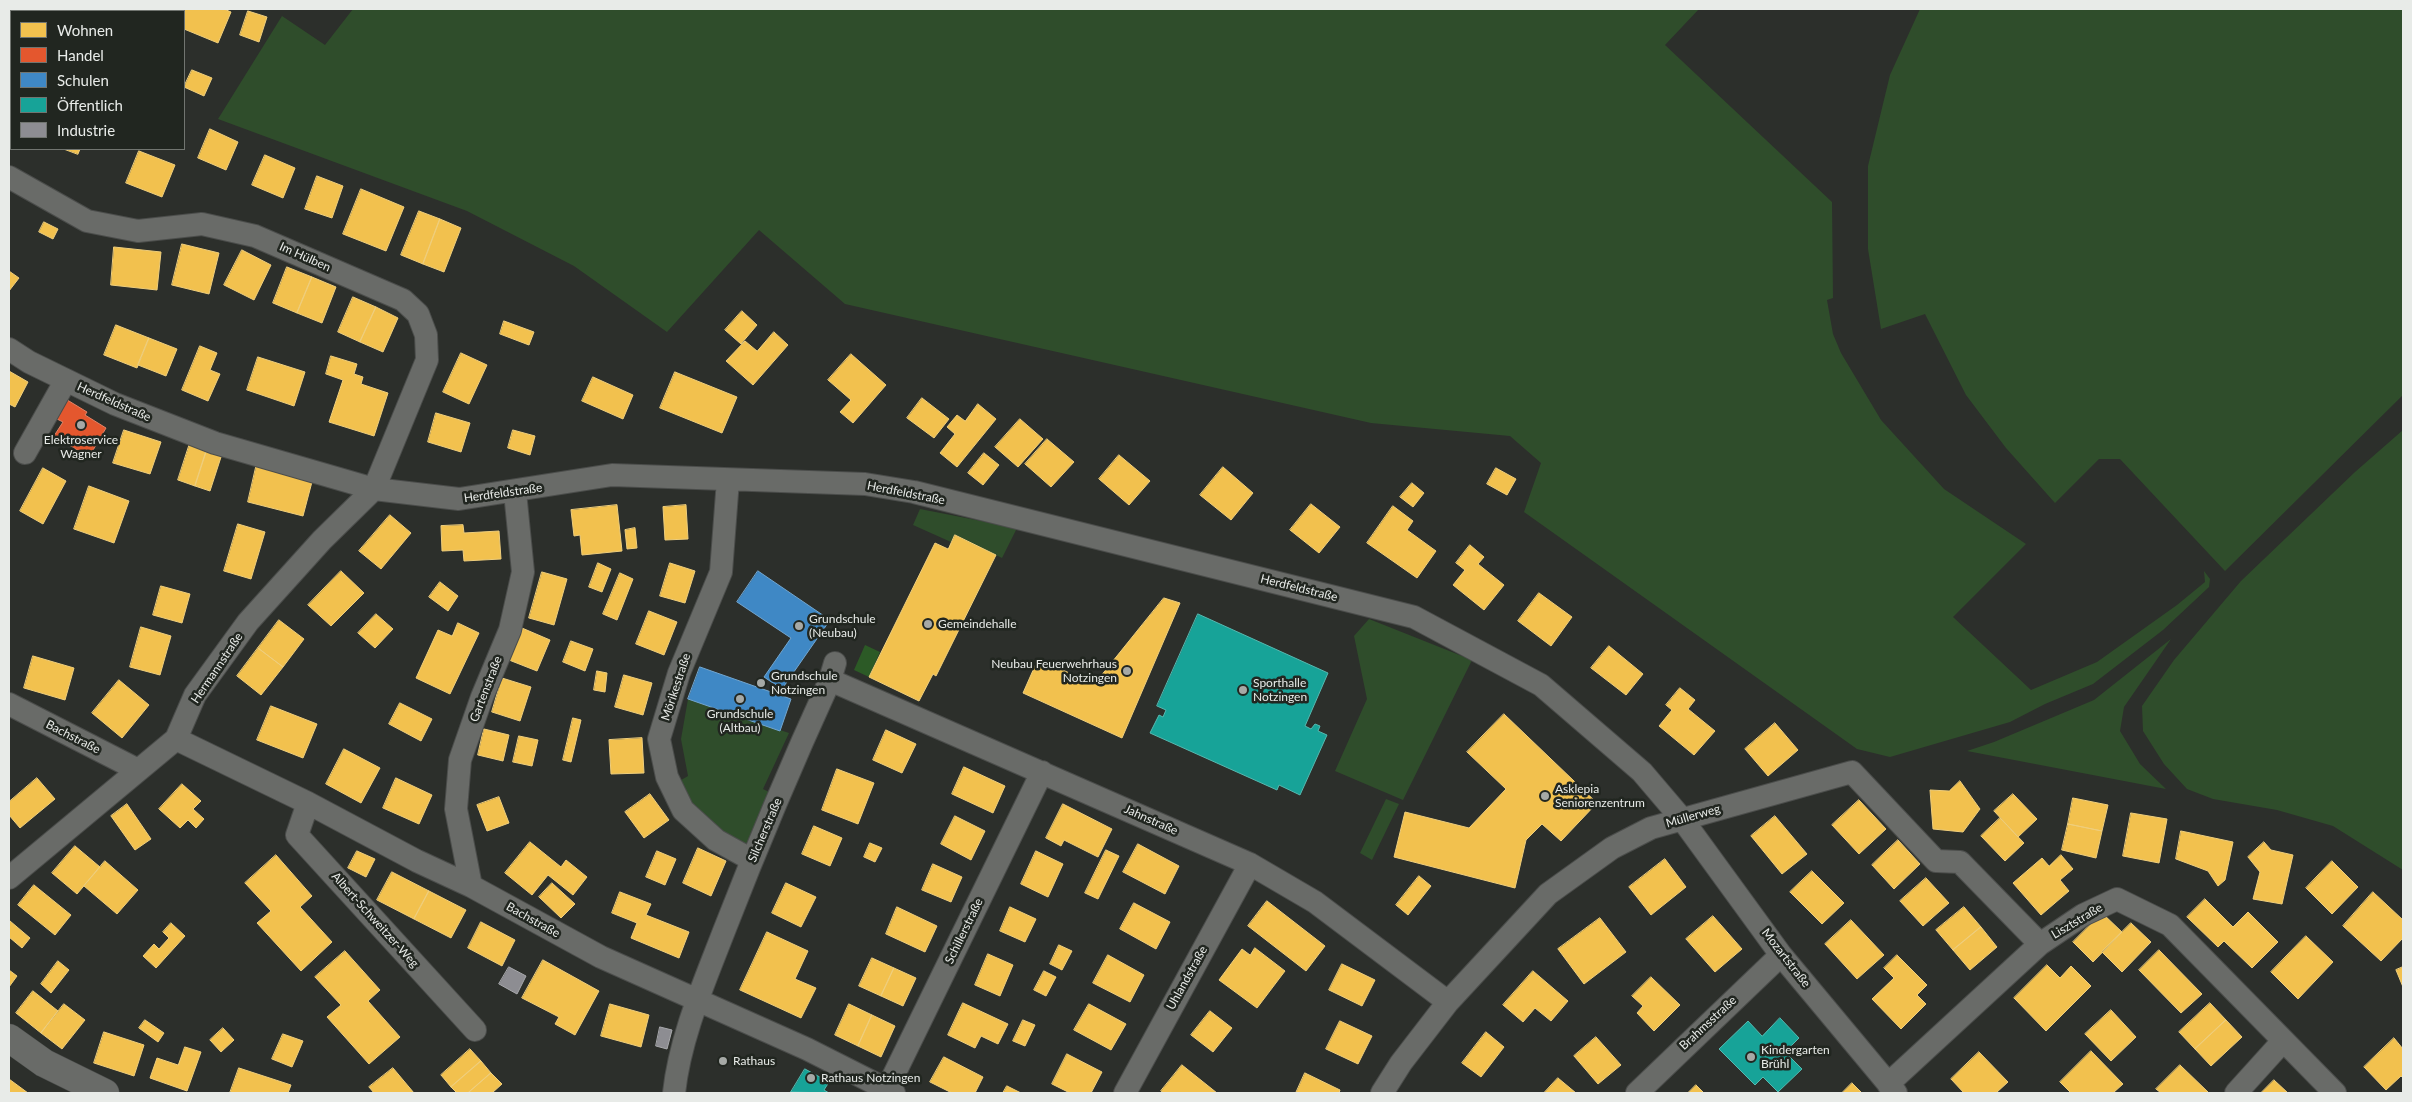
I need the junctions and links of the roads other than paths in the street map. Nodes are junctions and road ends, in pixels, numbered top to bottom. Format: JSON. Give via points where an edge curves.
{"nodes":[{"id":1,"x":9,"y":177,"type":"edge"},
{"id":2,"x":9,"y":349,"type":"edge"},
{"id":3,"x":66,"y":380,"type":"junction"},
{"id":4,"x":25,"y":454,"type":"dead end"},
{"id":5,"x":728,"y":480,"type":"junction"},
{"id":6,"x":374,"y":489,"type":"junction"},
{"id":7,"x":515,"y":492,"type":"junction"},
{"id":8,"x":832,"y":671,"type":"joint"},
{"id":9,"x":9,"y":704,"type":"edge"},
{"id":10,"x":176,"y":739,"type":"junction"},
{"id":11,"x":138,"y":770,"type":"junction"},
{"id":12,"x":1042,"y":772,"type":"junction"},
{"id":13,"x":308,"y":803,"type":"junction"},
{"id":14,"x":1682,"y":819,"type":"junction"},
{"id":15,"x":752,"y":860,"type":"junction"},
{"id":16,"x":1250,"y":864,"type":"junction"},
{"id":17,"x":9,"y":878,"type":"edge"},
{"id":18,"x":471,"y":886,"type":"junction"},
{"id":19,"x":2040,"y":944,"type":"junction"},
{"id":20,"x":1781,"y":955,"type":"junction"},
{"id":21,"x":698,"y":999,"type":"junction"},
{"id":22,"x":1448,"y":1002,"type":"junction"},
{"id":23,"x":475,"y":1030,"type":"dead end"},
{"id":24,"x":9,"y":1038,"type":"edge"},
{"id":25,"x":2283,"y":1041,"type":"junction"},
{"id":26,"x":1892,"y":1089,"type":"edge"},
{"id":27,"x":891,"y":1091,"type":"edge"},
{"id":28,"x":105,"y":1093,"type":"edge"},
{"id":29,"x":674,"y":1093,"type":"edge"},
{"id":30,"x":1125,"y":1093,"type":"edge"},
{"id":31,"x":1382,"y":1093,"type":"edge"},
{"id":32,"x":1636,"y":1093,"type":"edge"},
{"id":33,"x":2236,"y":1093,"type":"edge"},
{"id":34,"x":2334,"y":1093,"type":"edge"}],
"edges":[{"from":1,"to":6,"type":"street","name":"Im Hülben","via":[[87,221],[138,231],[202,224],[255,236],[403,300],[418,314],[426,335],[427,360]]},
{"from":2,"to":3,"type":"street","name":"Herdfeldstraße"},
{"from":3,"to":4,"type":"street","name":"Herdfeldstraße"},
{"from":3,"to":6,"type":"street","name":"Herdfeldstraße","via":[[214,443]]},
{"from":5,"to":7,"type":"street","name":"Herdfeldstraße","via":[[612,475]]},
{"from":5,"to":14,"type":"street","name":"Herdfeldstraße","via":[[865,484],[912,498],[1414,617],[1541,684],[1642,772]]},
{"from":5,"to":15,"type":"street","name":"Mörikestraße","via":[[721,572],[679,673],[659,739],[667,777],[683,810],[716,840]]},
{"from":6,"to":7,"type":"street","name":"Herdfeldstraße","via":[[459,499]]},
{"from":6,"to":10,"type":"street","name":"Hermannstraße","via":[[322,540],[248,622],[195,696]]},
{"from":7,"to":18,"type":"street","name":"Gartenstraße","via":[[523,572],[510,630],[460,760],[456,809]]},
{"from":8,"to":12,"type":"street","name":"Jahnstraße"},
{"from":8,"to":15,"type":"street","name":"Silcherstraße"},
{"from":9,"to":11,"type":"street","name":"Bachstraße"},
{"from":10,"to":11,"type":"street","name":"Hermannstraße"},
{"from":10,"to":13,"type":"street","name":"Bachstraße"},
{"from":11,"to":17,"type":"street","name":"Hermannstraße"},
{"from":12,"to":16,"type":"street","name":"Jahnstraße"},
{"from":12,"to":27,"type":"street","name":"Schillerstraße"},
{"from":13,"to":18,"type":"street","name":"Bachstraße"},
{"from":13,"to":23,"type":"street","name":"Albert-Schweitzer-Weg","via":[[297,835]]},
{"from":14,"to":19,"type":"street","name":"Müllerweg","via":[[1852,772],[1936,861],[1960,862]]},
{"from":14,"to":20,"type":"street","name":"Mozartstraße"},
{"from":14,"to":22,"type":"street","name":"Müllerweg","via":[[1651,828],[1612,848],[1548,894]]},
{"from":15,"to":21,"type":"street","name":"Silcherstraße"},
{"from":16,"to":22,"type":"street","name":"Jahnstraße","via":[[1314,902]]},
{"from":16,"to":30,"type":"street","name":"Uhlandstraße"},
{"from":18,"to":21,"type":"street","name":"Bachstraße","via":[[601,957]]},
{"from":19,"to":25,"type":"street","name":"Lisztstraße","via":[[2083,915],[2117,899],[2170,925]]},
{"from":19,"to":26,"type":"street","name":"Lisztstraße"},
{"from":20,"to":26,"type":"street","name":"Mozartstraße"},
{"from":20,"to":32,"type":"street","name":"Brahmsstraße"},
{"from":21,"to":27,"type":"street","name":"Bachstraße"},
{"from":21,"to":29,"type":"street","name":"Silcherstraße","via":[[676,1074]]},
{"from":22,"to":31,"type":"street","name":"Müllerweg","via":[[1401,1062]]},
{"from":24,"to":28,"type":"street","via":[[44,1063]]},
{"from":25,"to":33,"type":"street"},
{"from":25,"to":34,"type":"street","name":"Lisztstraße"}]}
